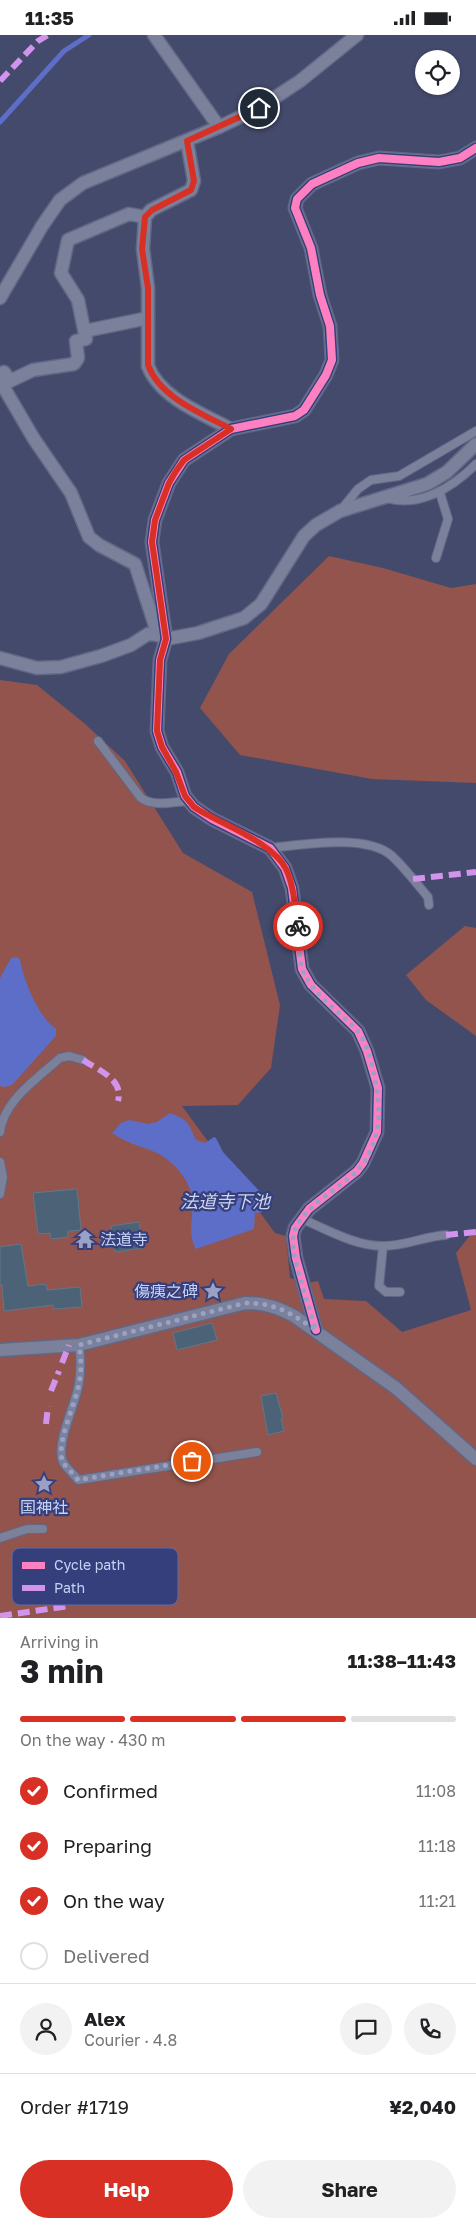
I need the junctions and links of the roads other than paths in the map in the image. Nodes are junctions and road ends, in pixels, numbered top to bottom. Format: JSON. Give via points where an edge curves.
{"nodes":[{"id":1,"x":154,"y":35,"type":"edge"},
{"id":2,"x":357,"y":35,"type":"edge"},
{"id":3,"x":219,"y":127,"type":"junction"},
{"id":4,"x":187,"y":141,"type":"junction"},
{"id":5,"x":476,"y":148,"type":"edge"},
{"id":6,"x":145,"y":217,"type":"junction"},
{"id":7,"x":0,"y":299,"type":"edge"},
{"id":8,"x":148,"y":318,"type":"junction"},
{"id":9,"x":85,"y":331,"type":"junction"},
{"id":10,"x":0,"y":374,"type":"edge"},
{"id":11,"x":0,"y":381,"type":"edge"},
{"id":12,"x":231,"y":429,"type":"junction"},
{"id":13,"x":476,"y":431,"type":"edge"},
{"id":14,"x":476,"y":444,"type":"edge"},
{"id":15,"x":476,"y":464,"type":"edge"},
{"id":16,"x":440,"y":493,"type":"junction"},
{"id":17,"x":386,"y":498,"type":"junction"},
{"id":18,"x":340,"y":511,"type":"junction"},
{"id":19,"x":436,"y":558,"type":"dead end"},
{"id":20,"x":162,"y":637,"type":"junction"},
{"id":21,"x":0,"y":658,"type":"edge"},
{"id":22,"x":98,"y":741,"type":"dead end"},
{"id":23,"x":188,"y":801,"type":"junction"},
{"id":24,"x":270,"y":848,"type":"junction"},
{"id":25,"x":429,"y":905,"type":"dead end"},
{"id":26,"x":83,"y":1060,"type":"dead end"},
{"id":27,"x":0,"y":1132,"type":"edge"},
{"id":28,"x":0,"y":1162,"type":"edge"},
{"id":29,"x":0,"y":1194,"type":"edge"},
{"id":30,"x":302,"y":1219,"type":"junction"},
{"id":31,"x":446,"y":1235,"type":"dead end"},
{"id":32,"x":382,"y":1246,"type":"junction"},
{"id":33,"x":400,"y":1292,"type":"dead end"},
{"id":34,"x":316,"y":1330,"type":"junction"},
{"id":35,"x":79,"y":1345,"type":"junction"},
{"id":36,"x":0,"y":1351,"type":"edge"},
{"id":37,"x":257,"y":1451,"type":"dead end"},
{"id":38,"x":476,"y":1459,"type":"edge"},
{"id":39,"x":43,"y":1529,"type":"dead end"},
{"id":40,"x":0,"y":1538,"type":"edge"}],
"edges":[{"from":1,"to":3,"type":"street"},
{"from":2,"to":3,"type":"street","via":[[300,81],[259,108]]},
{"from":3,"to":4,"type":"street"},
{"from":4,"to":6,"type":"street","via":[[194,181],[191,190]]},
{"from":4,"to":7,"type":"street","via":[[83,183],[60,200]]},
{"from":5,"to":12,"type":"street","via":[[460,158],[439,162],[379,157],[312,184],[296,199],[294,208],[312,248],[320,295],[330,326],[332,360],[304,410],[295,416]]},
{"from":6,"to":8,"type":"street","via":[[142,249],[148,288]]},
{"from":6,"to":9,"type":"street","via":[[128,214],[68,239],[61,273],[78,300]]},
{"from":8,"to":9,"type":"street"},
{"from":8,"to":12,"type":"street","via":[[148,365],[152,375],[170,394]]},
{"from":9,"to":10,"type":"street","via":[[86,339],[76,341],[78,359],[74,363],[33,370],[10,381],[4,372]]},
{"from":11,"to":20,"type":"street","via":[[71,493],[89,537],[135,564]]},
{"from":12,"to":20,"type":"street","via":[[184,460],[169,483],[155,520],[152,542]]},
{"from":13,"to":18,"type":"lane","via":[[399,477],[370,480]]},
{"from":14,"to":17,"type":"street","via":[[446,473],[427,484]]},
{"from":15,"to":16,"type":"lane"},
{"from":16,"to":17,"type":"lane","via":[[399,502]]},
{"from":16,"to":19,"type":"lane","via":[[448,519]]},
{"from":17,"to":18,"type":"street"},
{"from":18,"to":20,"type":"street","via":[[304,535],[260,604],[244,618],[198,633]]},
{"from":20,"to":21,"type":"street","via":[[148,634],[131,645],[62,667],[37,668]]},
{"from":20,"to":23,"type":"street","via":[[157,731]]},
{"from":22,"to":23,"type":"lane","via":[[140,798],[155,803]]},
{"from":23,"to":24,"type":"street","via":[[212,819]]},
{"from":24,"to":25,"type":"lane","via":[[344,841],[371,847],[390,855],[428,897]]},
{"from":24,"to":30,"type":"street","via":[[285,868],[292,888],[302,969],[311,985],[358,1031],[378,1088],[377,1132],[364,1163],[309,1209]]},
{"from":26,"to":27,"type":"lane","via":[[60,1059],[16,1098],[2,1120]]},
{"from":28,"to":29,"type":"lane","via":[[3,1177]]},
{"from":30,"to":32,"type":"lane","via":[[349,1238]]},
{"from":30,"to":34,"type":"street","via":[[292,1240]]},
{"from":31,"to":32,"type":"lane"},
{"from":32,"to":33,"type":"lane","via":[[378,1286],[386,1292]]},
{"from":34,"to":35,"type":"street","via":[[279,1307],[245,1303]]},
{"from":34,"to":38,"type":"street","via":[[396,1388]]},
{"from":35,"to":36,"type":"street"},
{"from":35,"to":37,"type":"lane","via":[[80,1382],[61,1446],[63,1462],[78,1480]]},
{"from":39,"to":40,"type":"lane","via":[[27,1529]]}]}
